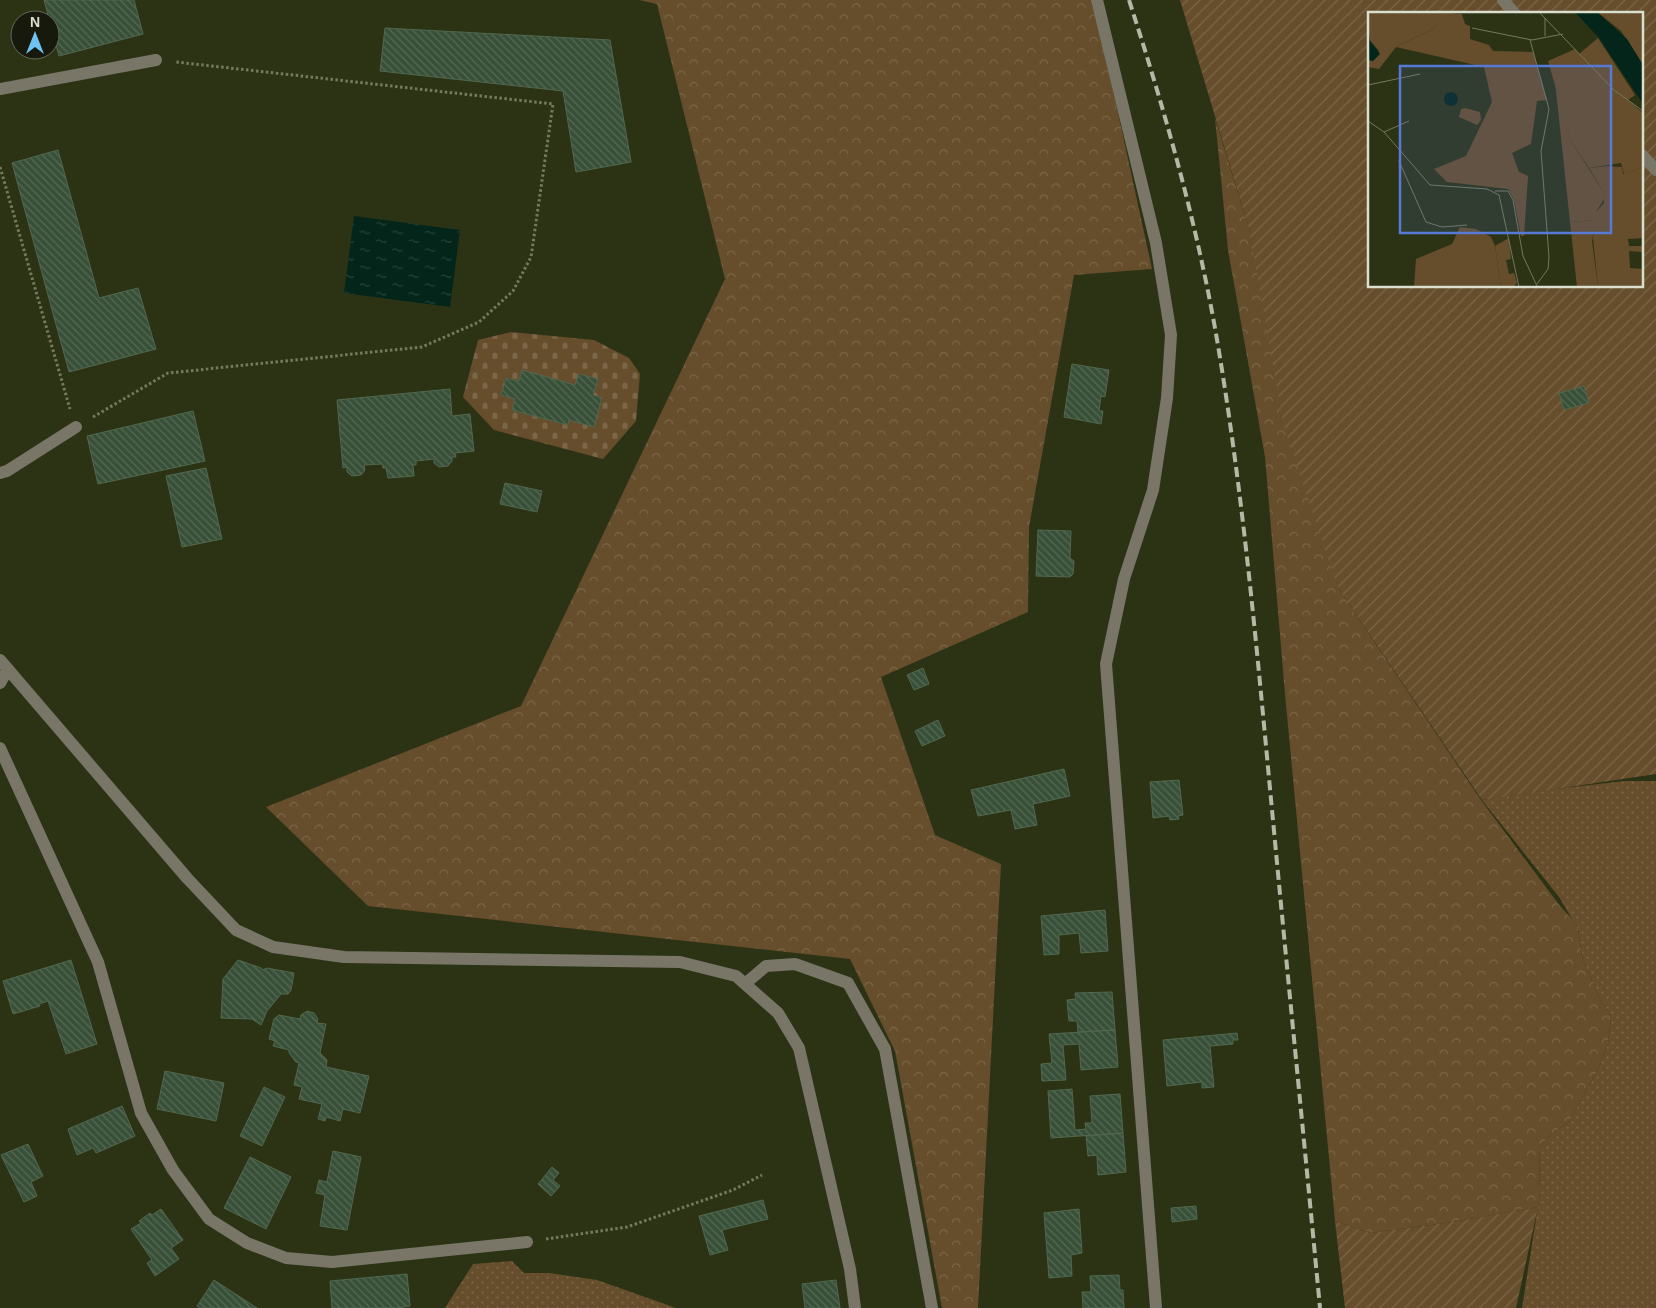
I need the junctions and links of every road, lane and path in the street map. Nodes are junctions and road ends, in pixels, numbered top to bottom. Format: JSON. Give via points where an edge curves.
{"nodes":[{"id":1,"x":1097,"y":0,"type":"edge"},
{"id":2,"x":1503,"y":0,"type":"edge"},
{"id":3,"x":1513,"y":12,"type":"edge"},
{"id":4,"x":156,"y":60,"type":"joint"},
{"id":5,"x":0,"y":90,"type":"edge"},
{"id":6,"x":1644,"y":157,"type":"edge"},
{"id":7,"x":0,"y":167,"type":"edge"},
{"id":8,"x":1656,"y":170,"type":"edge"},
{"id":9,"x":76,"y":427,"type":"junction"},
{"id":10,"x":0,"y":473,"type":"edge"},
{"id":11,"x":4,"y":665,"type":"edge"},
{"id":12,"x":0,"y":683,"type":"edge"},
{"id":13,"x":0,"y":748,"type":"edge"},
{"id":14,"x":746,"y":983,"type":"junction"},
{"id":15,"x":762,"y":1175,"type":"dead end"},
{"id":16,"x":527,"y":1242,"type":"joint"},
{"id":17,"x":855,"y":1308,"type":"edge"},
{"id":18,"x":932,"y":1308,"type":"edge"},
{"id":19,"x":1156,"y":1308,"type":"edge"}],
"edges":[{"from":1,"to":19,"type":"street","via":[[1156,243],[1171,336],[1167,398],[1153,490],[1124,579],[1106,664]]},
{"from":2,"to":3,"type":"street"},
{"from":4,"to":5,"type":"street"},
{"from":4,"to":9,"type":"path","via":[[554,104],[530,257],[513,291],[479,322],[422,347],[168,373]]},
{"from":6,"to":8,"type":"street"},
{"from":7,"to":9,"type":"path"},
{"from":9,"to":10,"type":"street"},
{"from":11,"to":12,"type":"street"},
{"from":11,"to":14,"type":"street","via":[[187,878],[236,930],[273,947],[344,957],[680,962],[736,976]]},
{"from":13,"to":16,"type":"street","via":[[98,962],[141,1112],[173,1170],[209,1219],[247,1243],[286,1258],[332,1262]]},
{"from":14,"to":17,"type":"street","via":[[778,1013],[799,1048],[850,1269]]},
{"from":14,"to":18,"type":"street","via":[[766,966],[795,964],[848,983],[886,1049]]},
{"from":15,"to":16,"type":"path","via":[[733,1190],[627,1226]]}]}
